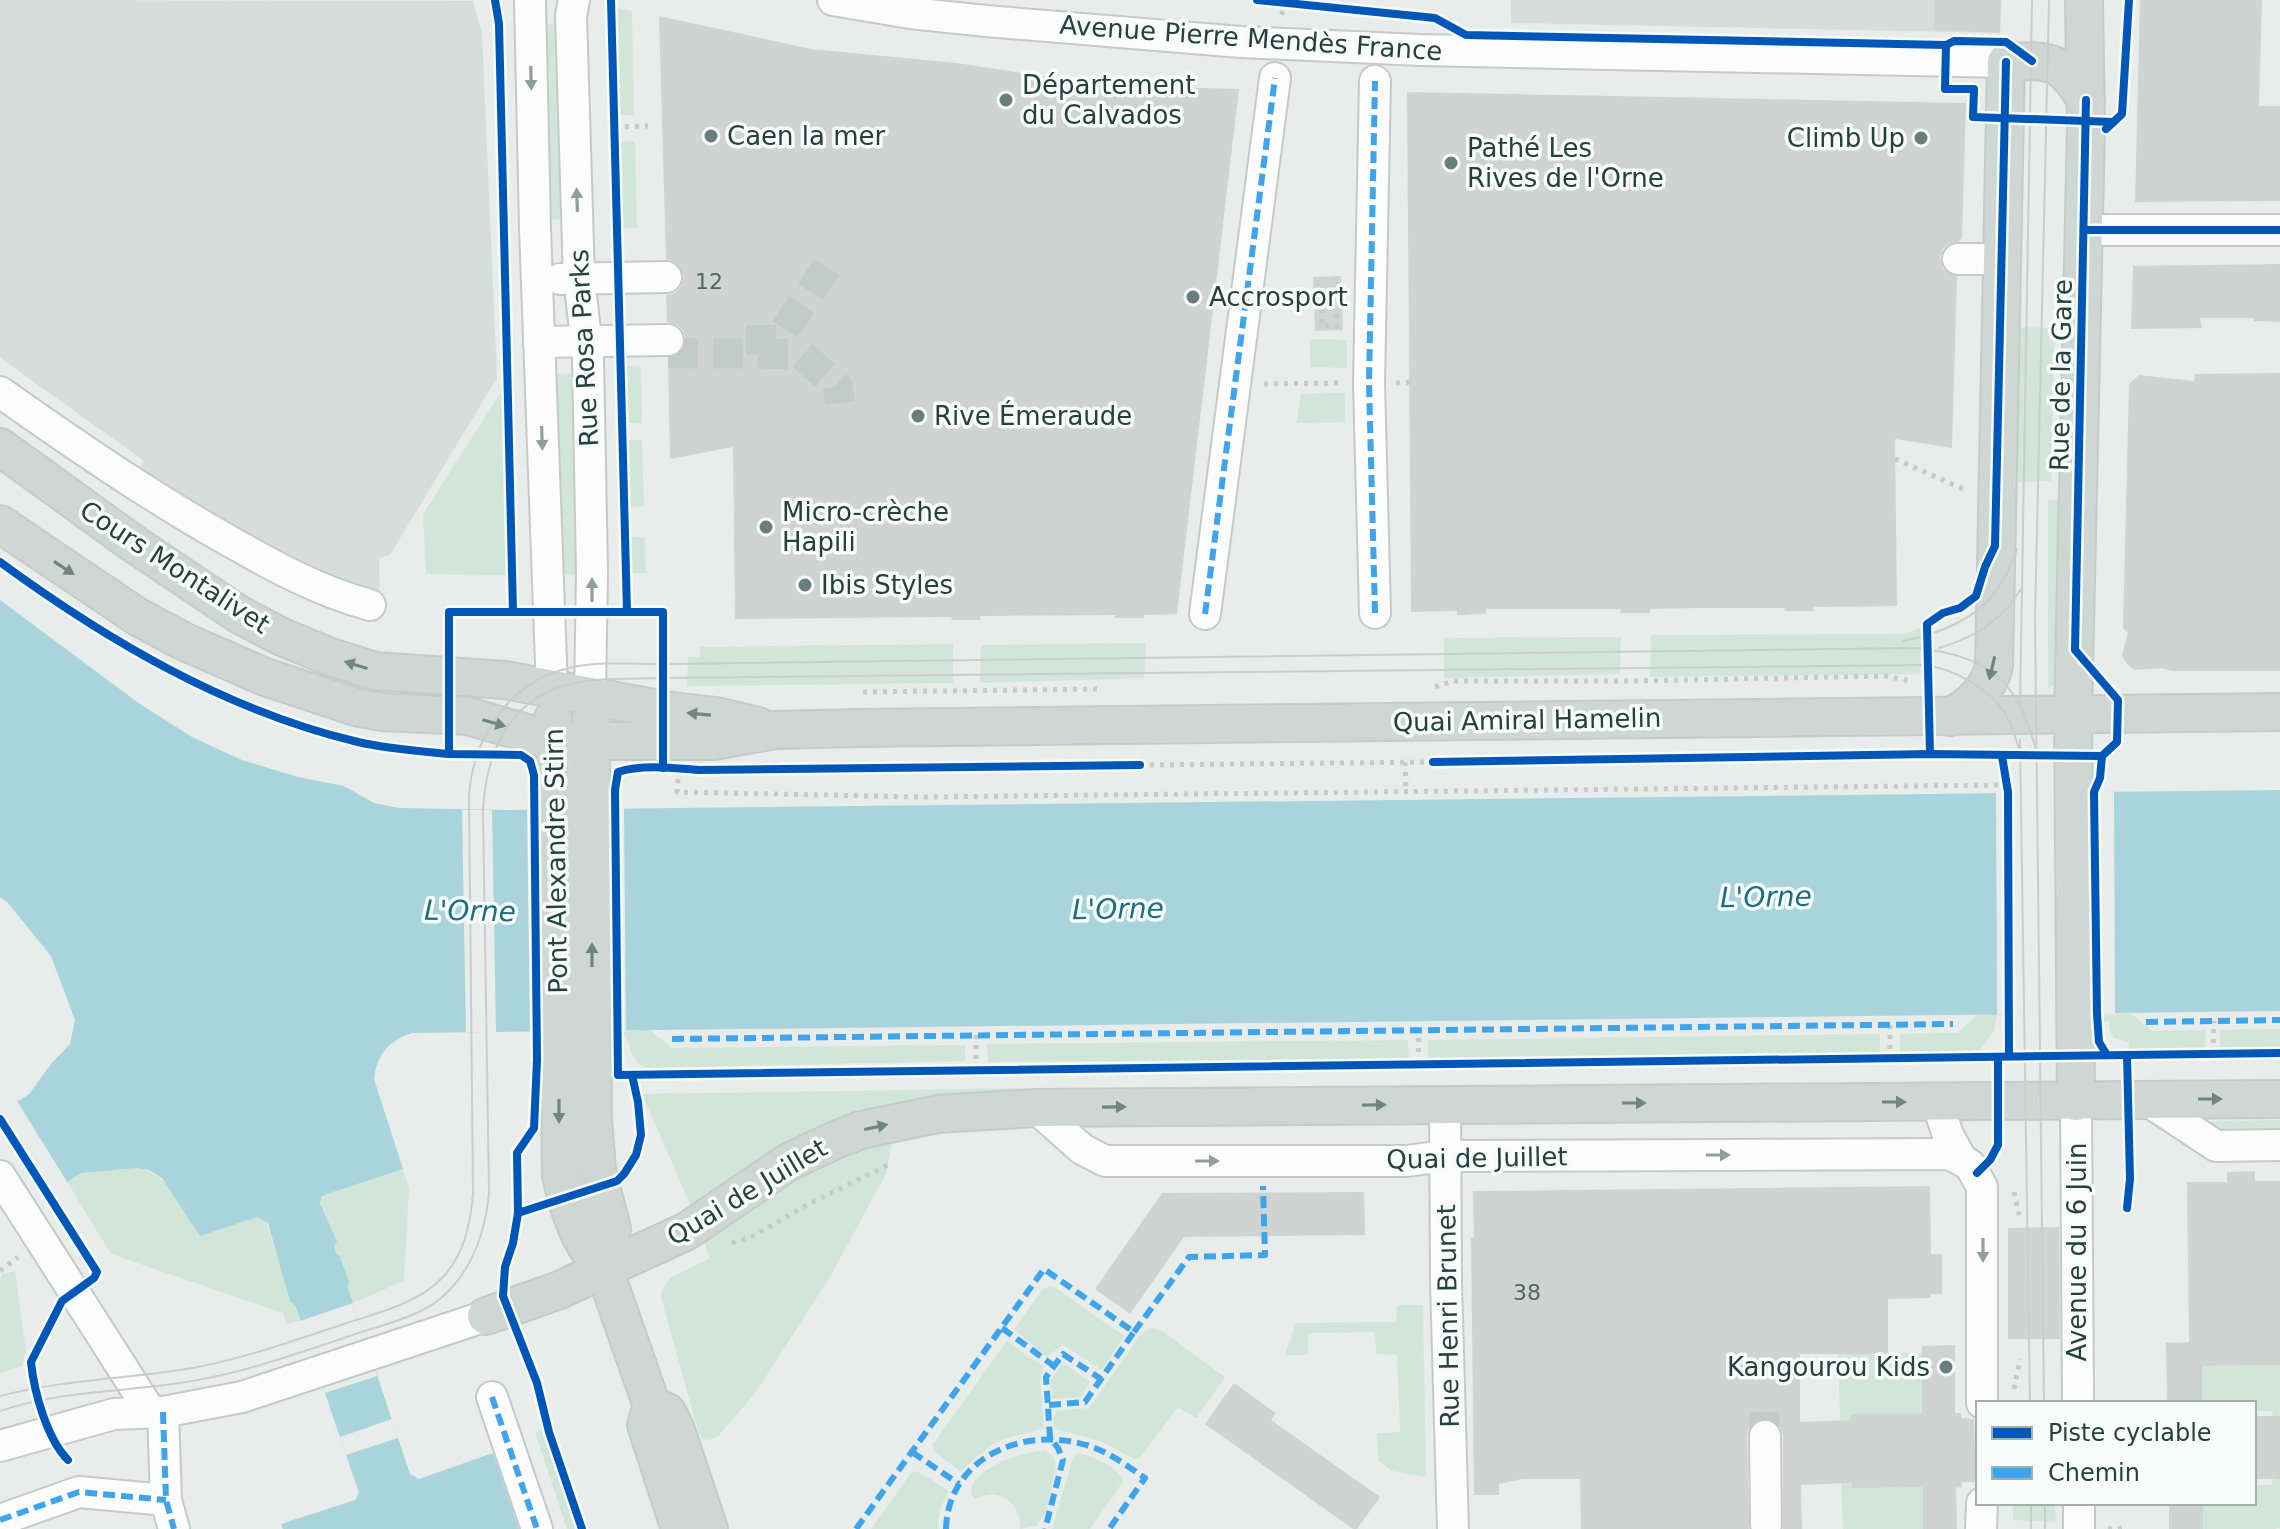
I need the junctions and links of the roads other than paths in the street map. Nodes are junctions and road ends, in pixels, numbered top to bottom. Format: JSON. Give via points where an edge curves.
{"nodes":[{"id":1,"x":530,"y":0,"type":"edge"},
{"id":2,"x":574,"y":0,"type":"edge"},
{"id":3,"x":833,"y":0,"type":"edge"},
{"id":4,"x":2095,"y":9,"type":"edge"},
{"id":5,"x":2048,"y":60,"type":"junction"},
{"id":6,"x":2006,"y":62,"type":"junction"},
{"id":7,"x":1275,"y":78,"type":"dead end"},
{"id":8,"x":1375,"y":81,"type":"dead end"},
{"id":9,"x":2086,"y":100,"type":"junction"},
{"id":10,"x":2084,"y":230,"type":"junction"},
{"id":11,"x":2280,"y":230,"type":"edge"},
{"id":12,"x":1959,"y":253,"type":"dead end"},
{"id":13,"x":2002,"y":254,"type":"junction"},
{"id":14,"x":666,"y":277,"type":"dead end"},
{"id":15,"x":579,"y":278,"type":"junction"},
{"id":16,"x":536,"y":279,"type":"junction"},
{"id":17,"x":668,"y":347,"type":"tunnel mouth"},
{"id":18,"x":588,"y":349,"type":"junction"},
{"id":19,"x":539,"y":351,"type":"junction"},
{"id":20,"x":0,"y":392,"type":"edge"},
{"id":21,"x":33,"y":416,"type":"junction"},
{"id":22,"x":2,"y":454,"type":"edge"},
{"id":23,"x":0,"y":524,"type":"edge"},
{"id":24,"x":370,"y":605,"type":"dead end"},
{"id":25,"x":1375,"y":613,"type":"dead end"},
{"id":26,"x":1205,"y":614,"type":"dead end"},
{"id":27,"x":552,"y":690,"type":"junction"},
{"id":28,"x":590,"y":696,"type":"junction"},
{"id":29,"x":2280,"y":712,"type":"edge"},
{"id":30,"x":2073,"y":716,"type":"junction"},
{"id":31,"x":1950,"y":717,"type":"junction"},
{"id":32,"x":775,"y":730,"type":"junction"},
{"id":33,"x":554,"y":741,"type":"junction"},
{"id":34,"x":591,"y":743,"type":"junction"},
{"id":35,"x":574,"y":809,"type":"junction"},
{"id":36,"x":2145,"y":1099,"type":"junction"},
{"id":37,"x":2280,"y":1099,"type":"edge"},
{"id":38,"x":1937,"y":1102,"type":"junction"},
{"id":39,"x":2076,"y":1102,"type":"junction"},
{"id":40,"x":1445,"y":1104,"type":"junction"},
{"id":41,"x":1036,"y":1108,"type":"junction"},
{"id":42,"x":2280,"y":1145,"type":"edge"},
{"id":43,"x":1446,"y":1156,"type":"junction"},
{"id":44,"x":1948,"y":1156,"type":"junction"},
{"id":45,"x":0,"y":1176,"type":"edge"},
{"id":46,"x":604,"y":1269,"type":"junction"},
{"id":47,"x":486,"y":1316,"type":"joint"},
{"id":48,"x":492,"y":1397,"type":"dead end"},
{"id":49,"x":1996,"y":1401,"type":"edge"},
{"id":50,"x":2078,"y":1401,"type":"edge"},
{"id":51,"x":157,"y":1412,"type":"junction"},
{"id":52,"x":659,"y":1424,"type":"junction"},
{"id":53,"x":1765,"y":1436,"type":"tunnel mouth"},
{"id":54,"x":0,"y":1446,"type":"edge"},
{"id":55,"x":166,"y":1500,"type":"junction"},
{"id":56,"x":1982,"y":1505,"type":"edge"},
{"id":57,"x":2079,"y":1505,"type":"edge"},
{"id":58,"x":0,"y":1520,"type":"edge"},
{"id":59,"x":1766,"y":1524,"type":"dead end"},
{"id":60,"x":174,"y":1529,"type":"edge"},
{"id":61,"x":537,"y":1529,"type":"edge"},
{"id":62,"x":680,"y":1529,"type":"edge"},
{"id":63,"x":709,"y":1529,"type":"edge"},
{"id":64,"x":1453,"y":1529,"type":"edge"},
{"id":65,"x":1981,"y":1529,"type":"edge"},
{"id":66,"x":2079,"y":1529,"type":"edge"}],
"edges":[{"from":1,"to":16,"type":"street","name":"Rue Rosa Parks","one_way":true},
{"from":15,"to":2,"type":"street","name":"Rue Rosa Parks","one_way":true},
{"from":3,"to":6,"type":"street","name":"Avenue Pierre Mendès France","via":[[986,21],[1241,42]]},
{"from":4,"to":5,"type":"main road","name":"Rue de la Gare"},
{"from":4,"to":9,"type":"main road","name":"Rue de la Gare"},
{"from":5,"to":6,"type":"main road"},
{"from":5,"to":9,"type":"main road","via":[[2074,80]]},
{"from":6,"to":13,"type":"main road"},
{"from":7,"to":26,"type":"street"},
{"from":8,"to":25,"type":"street","via":[[1369,383]]},
{"from":9,"to":10,"type":"main road","name":"Rue de la Gare"},
{"from":10,"to":11,"type":"street"},
{"from":10,"to":30,"type":"main road","name":"Rue de la Gare"},
{"from":12,"to":13,"type":"street"},
{"from":13,"to":31,"type":"main road","one_way":true,"via":[[1994,666],[1983,689]]},
{"from":14,"to":15,"type":"street"},
{"from":15,"to":16,"type":"street"},
{"from":15,"to":18,"type":"street","name":"Rue Rosa Parks"},
{"from":16,"to":19,"type":"street","name":"Rue Rosa Parks"},
{"from":17,"to":18,"type":"street"},
{"from":18,"to":19,"type":"street"},
{"from":28,"to":18,"type":"street","name":"Rue Rosa Parks","one_way":true},
{"from":19,"to":27,"type":"street","name":"Rue Rosa Parks","one_way":true},
{"from":20,"to":21,"type":"street","name":"Cours Montalivet"},
{"from":21,"to":22,"type":"street"},
{"from":21,"to":24,"type":"street","name":"Cours Montalivet","via":[[180,514],[262,560]]},
{"from":27,"to":22,"type":"main road","name":"Cours Montalivet","one_way":true,"via":[[505,680],[375,671],[305,647],[240,615]]},
{"from":23,"to":33,"type":"main road","name":"Cours Montalivet","one_way":true,"via":[[138,617],[251,671],[359,708],[468,716]]},
{"from":27,"to":28,"type":"main road","name":"Quai Amiral Hamelin"},
{"from":27,"to":33,"type":"main road","name":"Pont Alexandre Stirn"},
{"from":32,"to":28,"type":"main road","name":"Quai Amiral Hamelin","one_way":true},
{"from":28,"to":34,"type":"main road","name":"Pont Alexandre Stirn"},
{"from":29,"to":30,"type":"main road","name":"Quai Amiral Hamelin"},
{"from":30,"to":31,"type":"main road","name":"Quai Amiral Hamelin"},
{"from":30,"to":39,"type":"main road","name":"Rue de la Gare"},
{"from":31,"to":32,"type":"main road","name":"Quai Amiral Hamelin"},
{"from":32,"to":34,"type":"main road","name":"Quai Amiral Hamelin","via":[[714,741]]},
{"from":33,"to":34,"type":"main road","name":"Quai Amiral Hamelin"},
{"from":33,"to":35,"type":"main road","name":"Pont Alexandre Stirn"},
{"from":34,"to":35,"type":"main road","name":"Pont Alexandre Stirn"},
{"from":35,"to":46,"type":"main road","name":"Pont Alexandre Stirn","via":[[575,1033],[561,1175],[583,1241]]},
{"from":36,"to":37,"type":"main road","name":"Quai de Juillet","one_way":true},
{"from":36,"to":39,"type":"main road","name":"Quai de Juillet"},
{"from":36,"to":42,"type":"street","via":[[2216,1146]]},
{"from":38,"to":39,"type":"main road","name":"Quai de Juillet"},
{"from":40,"to":38,"type":"main road","name":"Quai de Juillet","one_way":true},
{"from":38,"to":44,"type":"street","via":[[1948,1135]]},
{"from":39,"to":50,"type":"street","name":"Avenue du 6 Juin"},
{"from":41,"to":40,"type":"main road","name":"Quai de Juillet","one_way":true},
{"from":40,"to":43,"type":"street","name":"Rue Henri Brunet"},
{"from":41,"to":43,"type":"street","name":"Quai de Juillet","one_way":true,"via":[[1082,1149],[1105,1161],[1406,1161]]},
{"from":46,"to":41,"type":"main road","name":"Quai de Juillet","one_way":true,"via":[[687,1231],[787,1163],[861,1130],[938,1114]]},
{"from":43,"to":44,"type":"street","name":"Quai de Juillet","one_way":true},
{"from":43,"to":64,"type":"street","name":"Rue Henri Brunet"},
{"from":44,"to":49,"type":"street","one_way":true,"via":[[1977,1173],[1982,1187]]},
{"from":45,"to":51,"type":"street"},
{"from":46,"to":47,"type":"main road","name":"Quai de Juillet"},
{"from":46,"to":52,"type":"main road","name":"Pont Alexandre Stirn"},
{"from":47,"to":51,"type":"street","via":[[219,1404]]},
{"from":48,"to":61,"type":"street"},
{"from":51,"to":54,"type":"street","via":[[114,1414]]},
{"from":51,"to":55,"type":"street"},
{"from":52,"to":62,"type":"main road"},
{"from":52,"to":63,"type":"main road","via":[[693,1483]]},
{"from":53,"to":59,"type":"street"},
{"from":55,"to":58,"type":"street","via":[[79,1492]]},
{"from":55,"to":60,"type":"street"},
{"from":56,"to":65,"type":"street"},
{"from":57,"to":66,"type":"street"}]}
